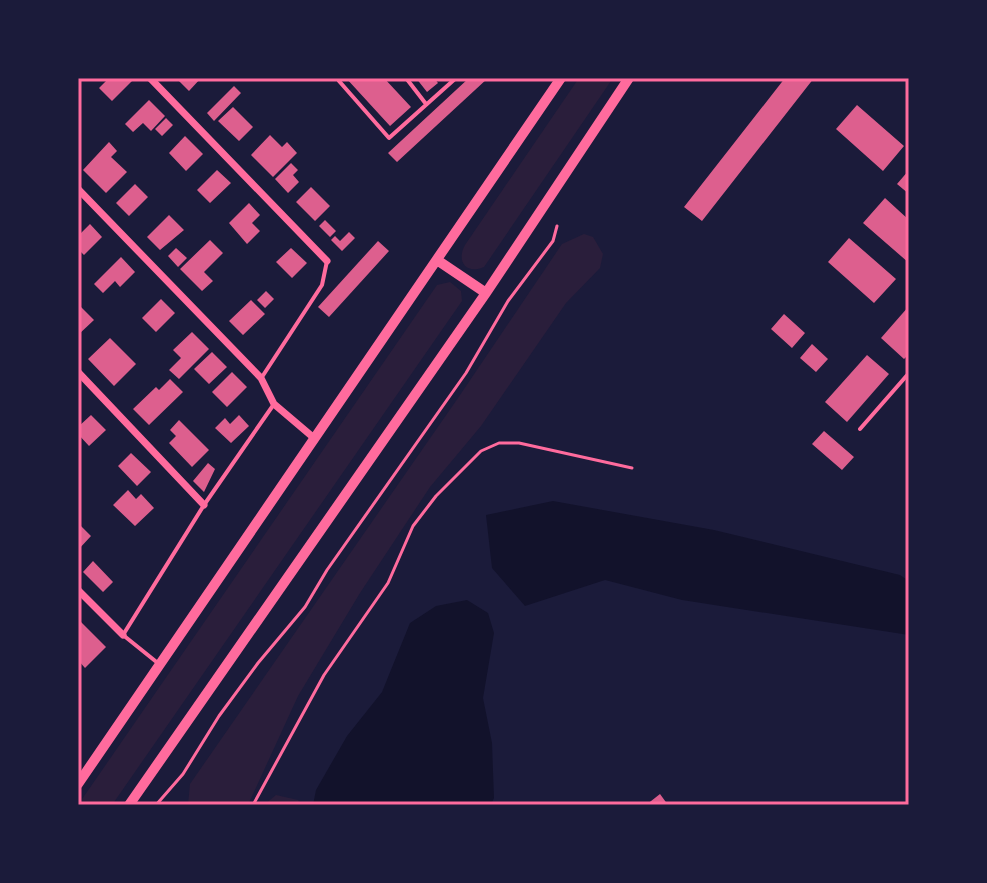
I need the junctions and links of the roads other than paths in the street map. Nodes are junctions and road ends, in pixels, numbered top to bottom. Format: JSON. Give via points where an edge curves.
{"nodes":[{"id":1,"x":150,"y":78,"type":"edge"},
{"id":2,"x":406,"y":78,"type":"edge"},
{"id":3,"x":456,"y":78,"type":"edge"},
{"id":4,"x":561,"y":78,"type":"edge"},
{"id":5,"x":629,"y":78,"type":"edge"},
{"id":6,"x":339,"y":81,"type":"dead end"},
{"id":7,"x":426,"y":104,"type":"junction"},
{"id":8,"x":78,"y":189,"type":"edge"},
{"id":9,"x":437,"y":260,"type":"junction"},
{"id":10,"x":327,"y":261,"type":"joint"},
{"id":11,"x":486,"y":293,"type":"junction"},
{"id":12,"x":78,"y":372,"type":"edge"},
{"id":13,"x":909,"y":373,"type":"edge"},
{"id":14,"x":261,"y":378,"type":"junction"},
{"id":15,"x":274,"y":404,"type":"junction"},
{"id":16,"x":860,"y":429,"type":"dead end"},
{"id":17,"x":314,"y":438,"type":"junction"},
{"id":18,"x":204,"y":505,"type":"junction"},
{"id":19,"x":78,"y":590,"type":"edge"},
{"id":20,"x":123,"y":635,"type":"junction"},
{"id":21,"x":161,"y":666,"type":"junction"},
{"id":22,"x":78,"y":784,"type":"edge"},
{"id":23,"x":129,"y":805,"type":"edge"}],
"edges":[{"from":1,"to":10,"type":"street"},
{"from":2,"to":7,"type":"lane"},
{"from":3,"to":7,"type":"lane"},
{"from":4,"to":9,"type":"main road"},
{"from":5,"to":11,"type":"main road"},
{"from":6,"to":7,"type":"lane","via":[[389,138]]},
{"from":8,"to":14,"type":"street"},
{"from":9,"to":11,"type":"main road"},
{"from":9,"to":17,"type":"main road"},
{"from":10,"to":14,"type":"lane","via":[[322,285]]},
{"from":11,"to":23,"type":"main road"},
{"from":12,"to":18,"type":"street"},
{"from":13,"to":16,"type":"lane"},
{"from":14,"to":15,"type":"street"},
{"from":15,"to":17,"type":"street"},
{"from":15,"to":18,"type":"lane"},
{"from":17,"to":21,"type":"main road"},
{"from":18,"to":20,"type":"lane"},
{"from":19,"to":20,"type":"street"},
{"from":20,"to":21,"type":"lane"},
{"from":21,"to":22,"type":"main road"}]}
